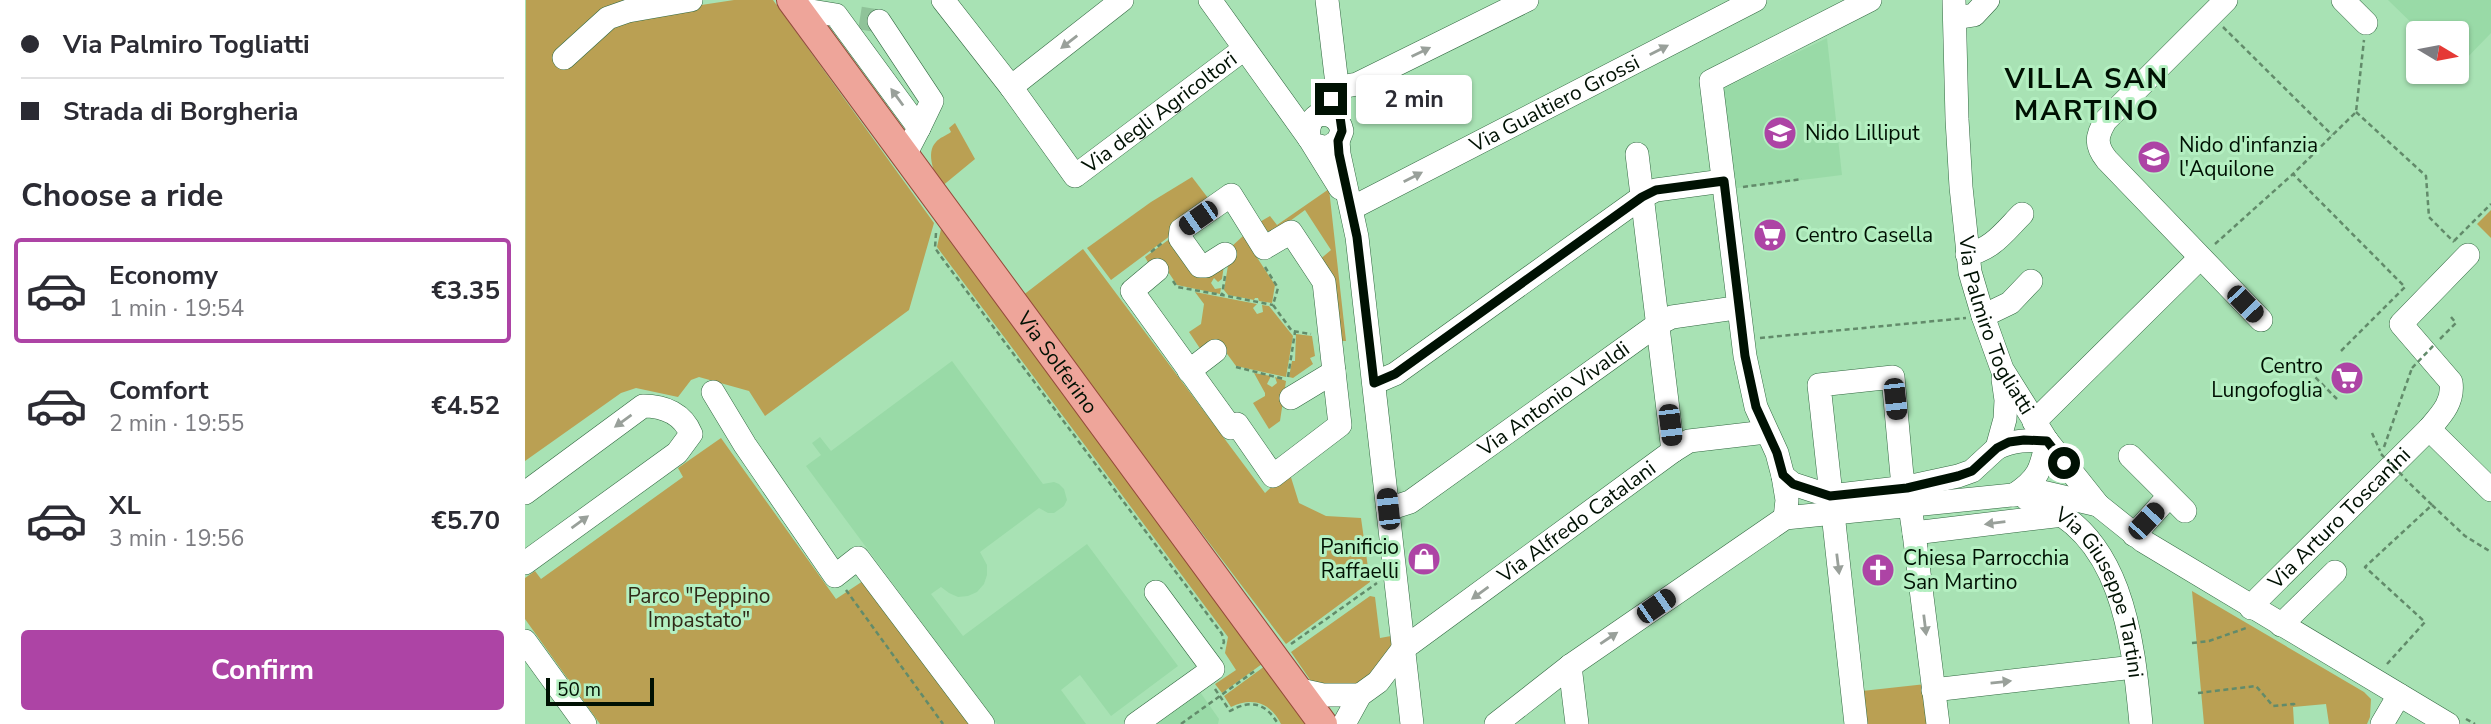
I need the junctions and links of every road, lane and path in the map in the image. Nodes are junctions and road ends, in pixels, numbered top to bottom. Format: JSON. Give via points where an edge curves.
{"nodes":[{"id":1,"x":691,"y":0,"type":"edge"},
{"id":2,"x":943,"y":0,"type":"edge"},
{"id":3,"x":1122,"y":0,"type":"edge"},
{"id":4,"x":1210,"y":0,"type":"edge"},
{"id":5,"x":1327,"y":0,"type":"edge"},
{"id":6,"x":1527,"y":0,"type":"edge"},
{"id":7,"x":1755,"y":0,"type":"edge"},
{"id":8,"x":1870,"y":0,"type":"edge"},
{"id":9,"x":1988,"y":0,"type":"edge"},
{"id":10,"x":2343,"y":0,"type":"edge"},
{"id":11,"x":795,"y":4,"type":"edge"},
{"id":12,"x":2219,"y":8,"type":"edge"},
{"id":13,"x":1955,"y":9,"type":"edge"},
{"id":14,"x":836,"y":15,"type":"junction"},
{"id":15,"x":2366,"y":23,"type":"joint"},
{"id":16,"x":1244,"y":49,"type":"junction"},
{"id":17,"x":564,"y":58,"type":"dead end"},
{"id":18,"x":1011,"y":87,"type":"junction"},
{"id":19,"x":1336,"y":88,"type":"junction"},
{"id":20,"x":2356,"y":112,"type":"junction"},
{"id":21,"x":919,"y":128,"type":"junction"},
{"id":22,"x":1314,"y":129,"type":"junction"},
{"id":23,"x":1340,"y":133,"type":"junction"},
{"id":24,"x":2332,"y":135,"type":"junction"},
{"id":25,"x":1637,"y":154,"type":"dead end"},
{"id":26,"x":905,"y":155,"type":"junction"},
{"id":27,"x":2293,"y":174,"type":"junction"},
{"id":28,"x":1802,"y":179,"type":"dead end"},
{"id":29,"x":1724,"y":181,"type":"junction"},
{"id":30,"x":1642,"y":197,"type":"junction"},
{"id":31,"x":2491,"y":204,"type":"edge"},
{"id":32,"x":1352,"y":208,"type":"junction"},
{"id":33,"x":2022,"y":214,"type":"dead end"},
{"id":34,"x":939,"y":222,"type":"dead end"},
{"id":35,"x":2461,"y":248,"type":"junction"},
{"id":36,"x":1967,"y":254,"type":"junction"},
{"id":37,"x":2200,"y":258,"type":"junction"},
{"id":38,"x":1226,"y":261,"type":"joint"},
{"id":39,"x":1264,"y":267,"type":"dead end"},
{"id":40,"x":1157,"y":270,"type":"joint"},
{"id":41,"x":2031,"y":282,"type":"dead end"},
{"id":42,"x":1222,"y":295,"type":"junction"},
{"id":43,"x":1273,"y":305,"type":"junction"},
{"id":44,"x":1728,"y":309,"type":"dead end"},
{"id":45,"x":1983,"y":316,"type":"junction"},
{"id":46,"x":2451,"y":317,"type":"dead end"},
{"id":47,"x":2261,"y":320,"type":"dead end"},
{"id":48,"x":1658,"y":324,"type":"junction"},
{"id":49,"x":1295,"y":332,"type":"junction"},
{"id":50,"x":1313,"y":335,"type":"dead end"},
{"id":51,"x":1743,"y":340,"type":"junction"},
{"id":52,"x":1215,"y":351,"type":"dead end"},
{"id":53,"x":1371,"y":351,"type":"junction"},
{"id":54,"x":2341,"y":351,"type":"dead end"},
{"id":55,"x":1338,"y":360,"type":"junction"},
{"id":56,"x":1236,"y":367,"type":"dead end"},
{"id":57,"x":2002,"y":369,"type":"junction"},
{"id":58,"x":1189,"y":371,"type":"junction"},
{"id":59,"x":2319,"y":372,"type":"dead end"},
{"id":60,"x":1374,"y":383,"type":"junction"},
{"id":61,"x":713,"y":392,"type":"dead end"},
{"id":62,"x":1291,"y":398,"type":"dead end"},
{"id":63,"x":2337,"y":399,"type":"dead end"},
{"id":64,"x":2034,"y":422,"type":"junction"},
{"id":65,"x":2429,"y":429,"type":"junction"},
{"id":66,"x":1766,"y":432,"type":"junction"},
{"id":67,"x":2372,"y":433,"type":"dead end"},
{"id":68,"x":2047,"y":441,"type":"junction"},
{"id":69,"x":1997,"y":448,"type":"junction"},
{"id":70,"x":1673,"y":450,"type":"junction"},
{"id":71,"x":2381,"y":454,"type":"junction"},
{"id":72,"x":2130,"y":456,"type":"dead end"},
{"id":73,"x":1783,"y":475,"type":"junction"},
{"id":74,"x":2491,"y":490,"type":"edge"},
{"id":75,"x":525,"y":493,"type":"edge"},
{"id":76,"x":2014,"y":495,"type":"junction"},
{"id":77,"x":1908,"y":496,"type":"junction"},
{"id":78,"x":1831,"y":505,"type":"junction"},
{"id":79,"x":2098,"y":505,"type":"junction"},
{"id":80,"x":2432,"y":505,"type":"junction"},
{"id":81,"x":1388,"y":509,"type":"junction"},
{"id":82,"x":2063,"y":515,"type":"junction"},
{"id":83,"x":1785,"y":517,"type":"junction"},
{"id":84,"x":1914,"y":533,"type":"junction"},
{"id":85,"x":2134,"y":535,"type":"junction"},
{"id":86,"x":2491,"y":552,"type":"edge"},
{"id":87,"x":525,"y":562,"type":"edge"},
{"id":88,"x":2335,"y":572,"type":"dead end"},
{"id":89,"x":835,"y":576,"type":"junction"},
{"id":90,"x":1380,"y":581,"type":"dead end"},
{"id":91,"x":1156,"y":592,"type":"dead end"},
{"id":92,"x":2255,"y":610,"type":"junction"},
{"id":93,"x":2281,"y":625,"type":"junction"},
{"id":94,"x":525,"y":641,"type":"edge"},
{"id":95,"x":2192,"y":643,"type":"dead end"},
{"id":96,"x":1288,"y":647,"type":"dead end"},
{"id":97,"x":1403,"y":649,"type":"junction"},
{"id":98,"x":1264,"y":664,"type":"dead end"},
{"id":99,"x":1570,"y":666,"type":"junction"},
{"id":100,"x":2134,"y":667,"type":"junction"},
{"id":101,"x":1213,"y":670,"type":"junction"},
{"id":102,"x":2382,"y":670,"type":"dead end"},
{"id":103,"x":1296,"y":689,"type":"junction"},
{"id":104,"x":1933,"y":690,"type":"junction"},
{"id":105,"x":2198,"y":693,"type":"dead end"},
{"id":106,"x":1360,"y":695,"type":"junction"},
{"id":107,"x":2399,"y":695,"type":"junction"},
{"id":108,"x":1221,"y":696,"type":"junction"},
{"id":109,"x":2297,"y":707,"type":"dead end"},
{"id":110,"x":585,"y":724,"type":"edge"},
{"id":111,"x":943,"y":724,"type":"edge"},
{"id":112,"x":983,"y":724,"type":"edge"},
{"id":113,"x":1136,"y":724,"type":"edge"},
{"id":114,"x":1181,"y":724,"type":"edge"},
{"id":115,"x":1278,"y":724,"type":"edge"},
{"id":116,"x":1322,"y":724,"type":"edge"},
{"id":117,"x":1344,"y":724,"type":"edge"},
{"id":118,"x":1412,"y":724,"type":"edge"},
{"id":119,"x":1496,"y":724,"type":"edge"},
{"id":120,"x":1577,"y":724,"type":"edge"},
{"id":121,"x":1856,"y":724,"type":"edge"},
{"id":122,"x":1937,"y":724,"type":"edge"},
{"id":123,"x":2141,"y":724,"type":"edge"},
{"id":124,"x":2382,"y":724,"type":"edge"},
{"id":125,"x":2448,"y":724,"type":"edge"}],
"edges":[{"from":1,"to":17,"type":"street","via":[[628,10],[608,18]]},
{"from":2,"to":18,"type":"street"},
{"from":3,"to":18,"type":"street","one_way":true},
{"from":4,"to":16,"type":"street"},
{"from":5,"to":19,"type":"street"},
{"from":19,"to":6,"type":"street","one_way":true,"via":[[1357,83]]},
{"from":32,"to":7,"type":"street","name":"Via Gualtiero Grossi","one_way":true},
{"from":8,"to":29,"type":"street","via":[[1711,81]]},
{"from":9,"to":13,"type":"street","via":[[1974,15]]},
{"from":10,"to":15,"type":"street"},
{"from":11,"to":14,"type":"street"},
{"from":11,"to":26,"type":"main road","name":"Via Solferino"},
{"from":12,"to":24,"type":"path"},
{"from":12,"to":37,"type":"street","via":[[2097,134],[2106,160]]},
{"from":13,"to":36,"type":"street","name":"Via Palmiro Togliatti"},
{"from":21,"to":14,"type":"street","one_way":true},
{"from":14,"to":21,"type":"street","via":[[870,20],[932,101]]},
{"from":15,"to":20,"type":"path"},
{"from":16,"to":18,"type":"street","name":"Via degli Agricoltori","via":[[1075,176]]},
{"from":16,"to":22,"type":"street","via":[[1285,105],[1303,115]]},
{"from":19,"to":22,"type":"street"},
{"from":19,"to":23,"type":"street"},
{"from":20,"to":24,"type":"path"},
{"from":20,"to":35,"type":"path","via":[[2426,176],[2429,217]]},
{"from":21,"to":26,"type":"street"},
{"from":22,"to":23,"type":"street","via":[[1327,148]]},
{"from":22,"to":32,"type":"street"},
{"from":23,"to":32,"type":"street","via":[[1340,161]]},
{"from":24,"to":27,"type":"path"},
{"from":25,"to":30,"type":"street"},
{"from":26,"to":103,"type":"main road","name":"Via Solferino"},
{"from":27,"to":37,"type":"path"},
{"from":27,"to":54,"type":"path","via":[[2405,287]]},
{"from":28,"to":29,"type":"path","via":[[1729,190]]},
{"from":29,"to":30,"type":"street","via":[[1656,190]]},
{"from":29,"to":51,"type":"street"},
{"from":30,"to":48,"type":"street"},
{"from":30,"to":60,"type":"street","via":[[1395,374]]},
{"from":31,"to":35,"type":"path"},
{"from":32,"to":53,"type":"street"},
{"from":33,"to":36,"type":"street","via":[[1988,248]]},
{"from":34,"to":101,"type":"path","via":[[935,248],[941,258],[1222,634]]},
{"from":35,"to":65,"type":"street","name":"Via Arturo Toscanini","via":[[2401,324],[2451,382],[2447,408]]},
{"from":36,"to":45,"type":"street","name":"Via Palmiro Togliatti"},
{"from":37,"to":47,"type":"street"},
{"from":37,"to":64,"type":"street"},
{"from":38,"to":42,"type":"path"},
{"from":38,"to":55,"type":"street","via":[[1200,266],[1180,238],[1181,230],[1231,195],[1264,248],[1291,232],[1324,282]]},
{"from":39,"to":43,"type":"path","via":[[1278,288]]},
{"from":40,"to":42,"type":"path","via":[[1164,269],[1177,286]]},
{"from":40,"to":58,"type":"street","via":[[1132,291]]},
{"from":41,"to":45,"type":"street","via":[[2010,303]]},
{"from":42,"to":43,"type":"path"},
{"from":43,"to":49,"type":"path"},
{"from":44,"to":48,"type":"street","name":"Via Antonio Vivaldi","via":[[1672,317]]},
{"from":45,"to":51,"type":"path"},
{"from":45,"to":57,"type":"street","name":"Via Palmiro Togliatti"},
{"from":46,"to":71,"type":"path","bridge":true,"via":[[2456,323],[2412,368]]},
{"from":48,"to":70,"type":"street"},
{"from":48,"to":81,"type":"street","name":"Via Antonio Vivaldi","via":[[1411,502]]},
{"from":49,"to":50,"type":"path"},
{"from":49,"to":56,"type":"path","via":[[1288,380]]},
{"from":51,"to":66,"type":"street","via":[[1756,407]]},
{"from":52,"to":58,"type":"street"},
{"from":53,"to":55,"type":"street"},
{"from":53,"to":60,"type":"street"},
{"from":55,"to":58,"type":"street","via":[[1340,425],[1273,476],[1237,424],[1231,428]]},
{"from":55,"to":62,"type":"street"},
{"from":57,"to":64,"type":"street","name":"Via Palmiro Togliatti"},
{"from":57,"to":69,"type":"street","via":[[2005,419]]},
{"from":59,"to":63,"type":"path","via":[[2315,376]]},
{"from":60,"to":81,"type":"street"},
{"from":61,"to":89,"type":"street"},
{"from":64,"to":68,"type":"street","name":"Via Palmiro Togliatti"},
{"from":65,"to":74,"type":"street","name":"Via Arturo Toscanini"},
{"from":65,"to":92,"type":"street","name":"Via Arturo Toscanini","via":[[2259,598]]},
{"from":66,"to":70,"type":"street","name":"Via Alfredo Catalani","via":[[1689,441]]},
{"from":66,"to":73,"type":"street"},
{"from":66,"to":83,"type":"street","via":[[1773,503]]},
{"from":67,"to":71,"type":"path"},
{"from":68,"to":69,"type":"street","via":[[2009,442]]},
{"from":68,"to":76,"type":"street","via":[[2039,474]]},
{"from":68,"to":79,"type":"street","name":"Via Palmiro Togliatti"},
{"from":69,"to":77,"type":"street","via":[[1972,471]]},
{"from":70,"to":97,"type":"street","name":"Via Alfredo Catalani","one_way":true},
{"from":71,"to":80,"type":"path","bridge":true},
{"from":72,"to":85,"type":"street","via":[[2177,504]]},
{"from":73,"to":78,"type":"street"},
{"from":73,"to":83,"type":"street"},
{"from":87,"to":75,"type":"street","one_way":true,"via":[[677,453],[691,435],[687,425],[669,410],[643,406]]},
{"from":76,"to":77,"type":"street"},
{"from":76,"to":79,"type":"street","via":[[2042,492]]},
{"from":76,"to":82,"type":"street","name":"Via Giuseppe Tartini"},
{"from":77,"to":78,"type":"street"},
{"from":77,"to":78,"type":"street","via":[[1893,377],[1819,385]]},
{"from":77,"to":84,"type":"street"},
{"from":78,"to":83,"type":"street"},
{"from":78,"to":121,"type":"street","one_way":true},
{"from":79,"to":85,"type":"street","name":"Via Palmiro Togliatti"},
{"from":80,"to":86,"type":"path","via":[[2465,536]]},
{"from":80,"to":102,"type":"path","via":[[2365,567],[2425,622]]},
{"from":81,"to":97,"type":"street"},
{"from":82,"to":84,"type":"street","one_way":true},
{"from":82,"to":100,"type":"street","name":"Via Giuseppe Tartini","via":[[2087,536],[2113,578]]},
{"from":99,"to":83,"type":"street","one_way":true},
{"from":84,"to":104,"type":"street","one_way":true},
{"from":85,"to":92,"type":"street","name":"Via Palmiro Togliatti"},
{"from":88,"to":93,"type":"street"},
{"from":89,"to":111,"type":"path"},
{"from":89,"to":112,"type":"street","via":[[858,558]]},
{"from":90,"to":96,"type":"path"},
{"from":91,"to":101,"type":"street"},
{"from":92,"to":93,"type":"street","name":"Via Palmiro Togliatti"},
{"from":92,"to":95,"type":"path","via":[[2255,625]]},
{"from":93,"to":107,"type":"street","name":"Via Palmiro Togliatti"},
{"from":94,"to":110,"type":"street"},
{"from":97,"to":106,"type":"street","name":"Via Alfredo Catalani","via":[[1378,682]]},
{"from":97,"to":118,"type":"street"},
{"from":98,"to":108,"type":"path"},
{"from":99,"to":119,"type":"street"},
{"from":99,"to":120,"type":"street"},
{"from":104,"to":100,"type":"street","one_way":true},
{"from":100,"to":123,"type":"street","name":"Via Giuseppe Tartini"},
{"from":101,"to":113,"type":"street"},
{"from":103,"to":106,"type":"street"},
{"from":103,"to":116,"type":"main road","name":"Via Solferino"},
{"from":104,"to":122,"type":"street"},
{"from":105,"to":109,"type":"path","via":[[2256,687],[2273,706]]},
{"from":106,"to":117,"type":"street","name":"Via Alfredo Catalani"},
{"from":107,"to":124,"type":"street"},
{"from":107,"to":125,"type":"street","name":"Via Palmiro Togliatti"},
{"from":108,"to":114,"type":"path"},
{"from":108,"to":115,"type":"path","via":[[1230,711],[1242,704],[1263,706]]}]}
